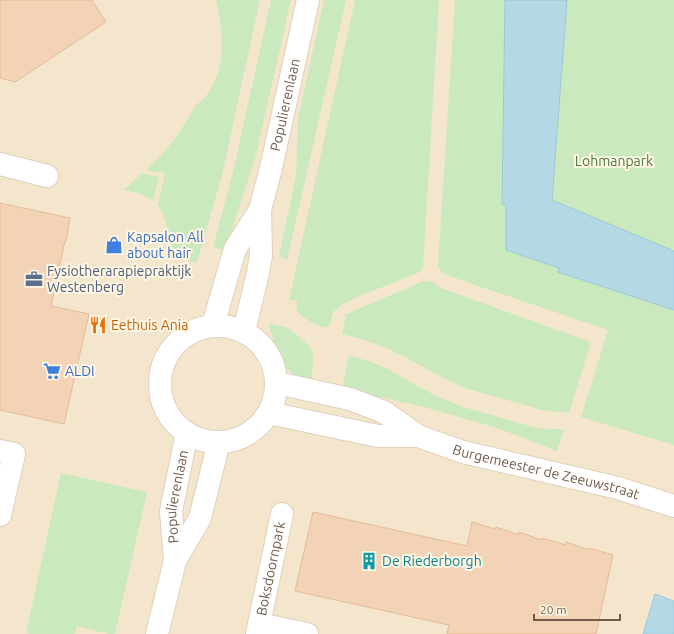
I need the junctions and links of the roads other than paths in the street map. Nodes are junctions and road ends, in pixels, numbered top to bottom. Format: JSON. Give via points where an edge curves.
{"nodes":[{"id":1,"x":308,"y":0,"type":"edge"},
{"id":2,"x":0,"y":164,"type":"edge"},
{"id":3,"x":47,"y":176,"type":"dead end"},
{"id":4,"x":260,"y":210,"type":"junction"},
{"id":5,"x":213,"y":325,"type":"junction"},
{"id":6,"x":244,"y":331,"type":"junction"},
{"id":7,"x":277,"y":383,"type":"junction"},
{"id":8,"x":268,"y":413,"type":"junction"},
{"id":9,"x":187,"y":433,"type":"junction"},
{"id":10,"x":418,"y":436,"type":"junction"},
{"id":11,"x":218,"y":442,"type":"junction"},
{"id":12,"x":0,"y":451,"type":"edge"},
{"id":13,"x":674,"y":506,"type":"edge"},
{"id":14,"x":282,"y":514,"type":"dead end"},
{"id":15,"x":0,"y":515,"type":"edge"},
{"id":16,"x":175,"y":562,"type":"junction"},
{"id":17,"x":258,"y":629,"type":"edge"},
{"id":18,"x":157,"y":634,"type":"edge"},
{"id":19,"x":307,"y":634,"type":"edge"}],
"edges":[{"from":1,"to":4,"type":"street","name":"Populierenlaan"},
{"from":2,"to":3,"type":"street"},
{"from":4,"to":5,"type":"street","name":"Populierenlaan","via":[[236,249]]},
{"from":4,"to":6,"type":"street","name":"Populierenlaan","via":[[261,255]]},
{"from":5,"to":6,"type":"street","via":[[229,326]]},
{"from":5,"to":9,"type":"street","via":[[197,329],[183,337],[172,348],[162,367],[161,394],[166,409],[174,423]]},
{"from":6,"to":7,"type":"street","via":[[268,352]]},
{"from":7,"to":8,"type":"street","via":[[273,404]]},
{"from":7,"to":10,"type":"street","name":"Burgemeester de Zeeuwstraat","via":[[350,399],[384,412]]},
{"from":8,"to":10,"type":"street","name":"Burgemeester de Zeeuwstraat","via":[[378,436]]},
{"from":8,"to":11,"type":"street","via":[[260,425],[247,434],[234,440]]},
{"from":9,"to":11,"type":"street","via":[[207,441]]},
{"from":9,"to":16,"type":"street","name":"Populierenlaan","via":[[171,511]]},
{"from":10,"to":13,"type":"street","name":"Burgemeester de Zeeuwstraat","via":[[462,452],[618,488]]},
{"from":11,"to":16,"type":"street","name":"Populierenlaan","via":[[200,518]]},
{"from":12,"to":15,"type":"street","via":[[14,454]]},
{"from":14,"to":17,"type":"street","name":"Boksdoornpark"},
{"from":16,"to":18,"type":"street","name":"Populierenlaan"},
{"from":17,"to":19,"type":"street","name":"Boksdoornpark"}]}
